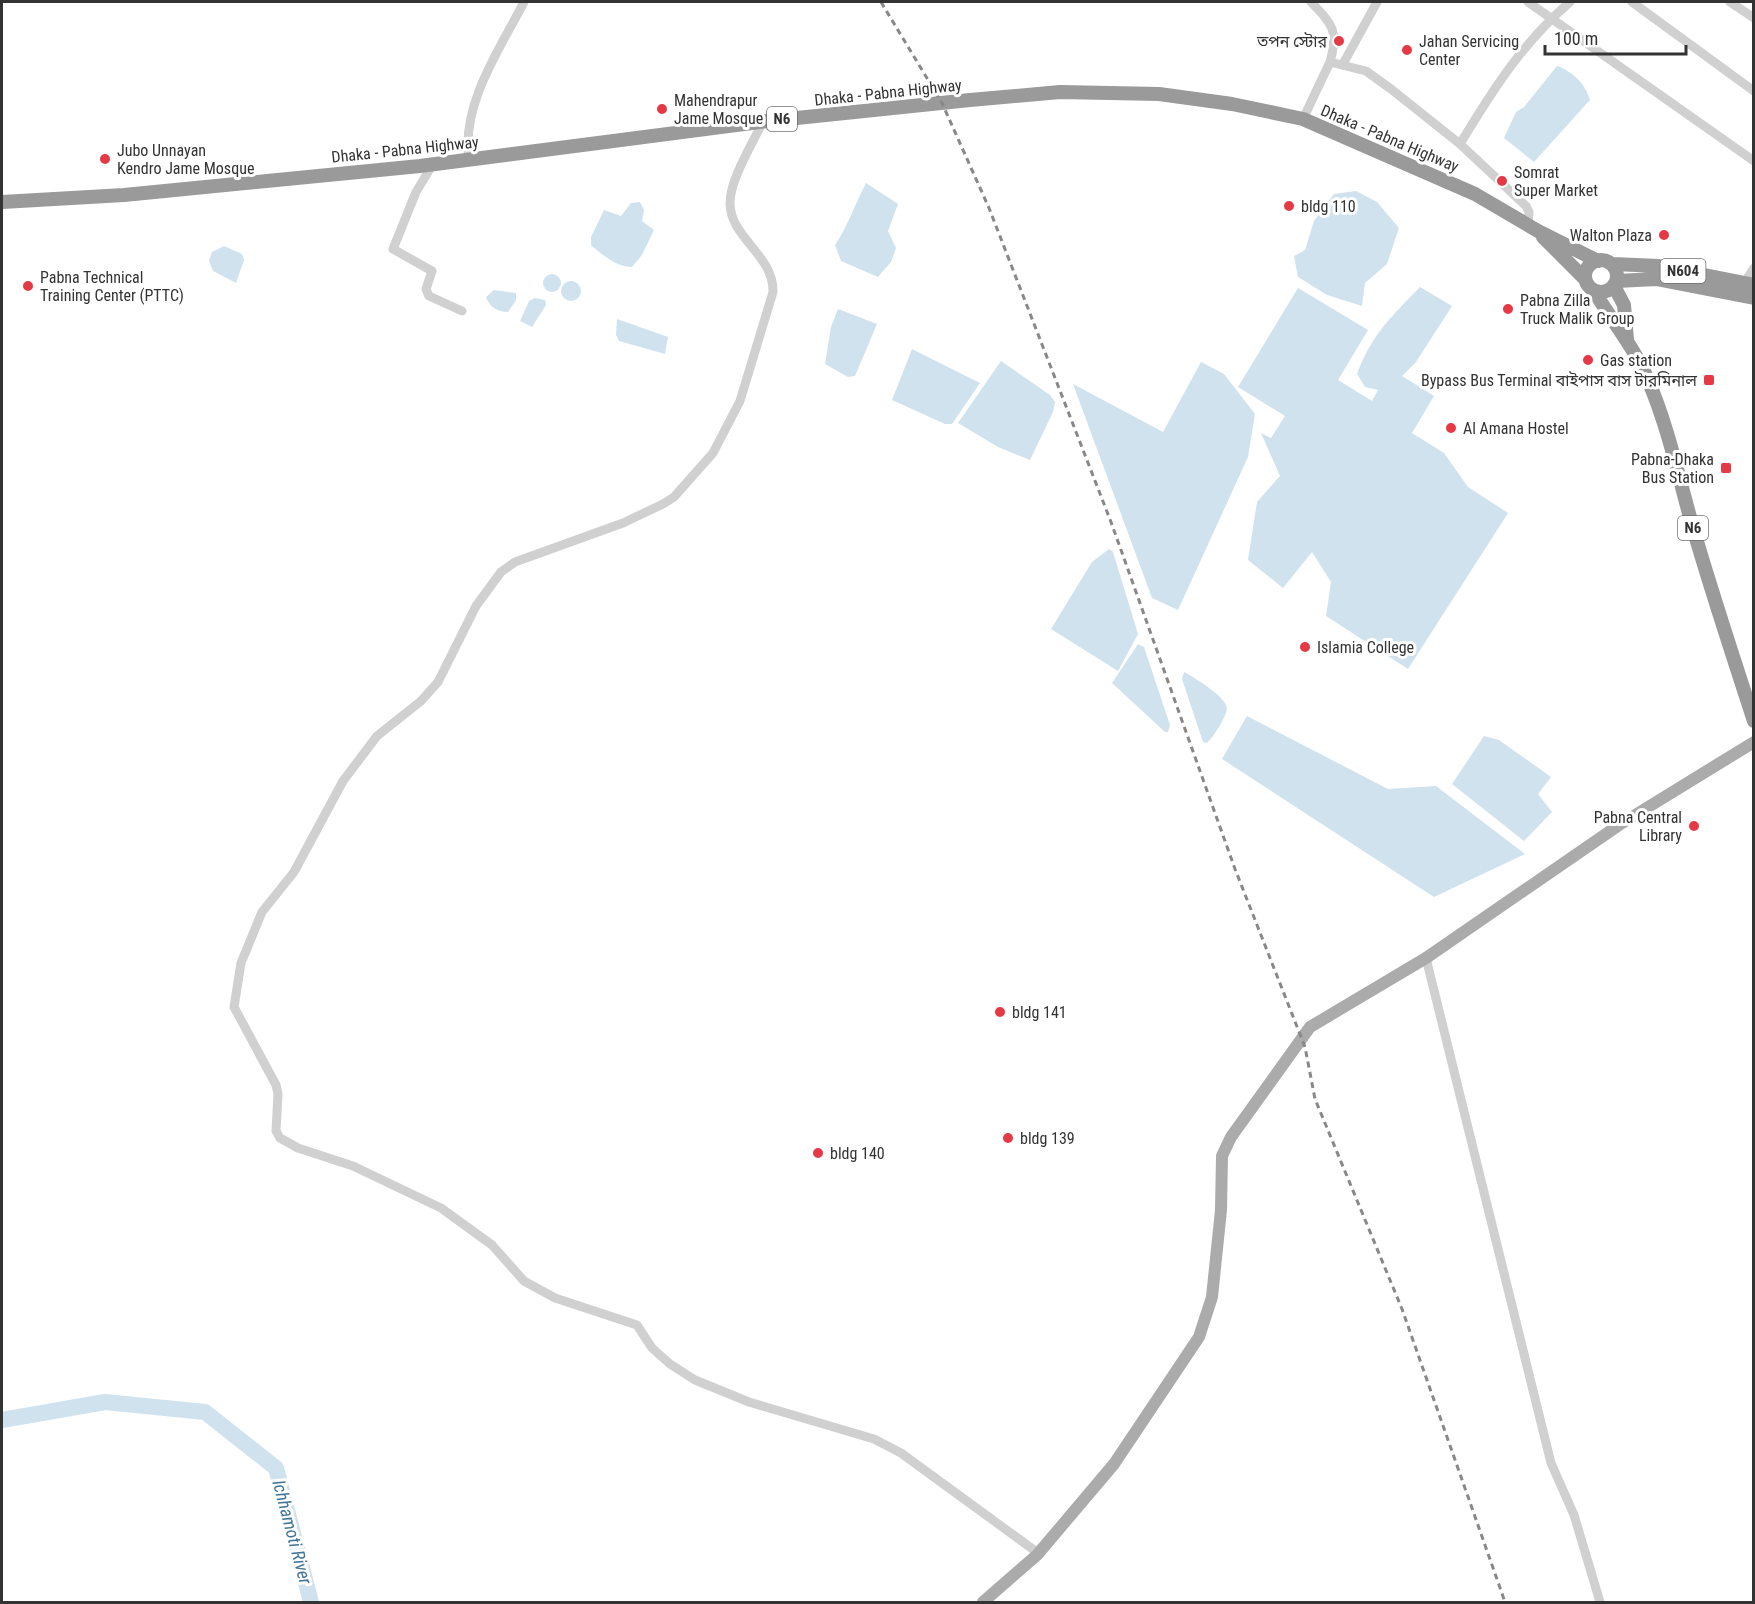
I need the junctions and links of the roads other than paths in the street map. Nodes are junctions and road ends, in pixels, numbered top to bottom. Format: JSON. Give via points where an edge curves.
{"nodes":[{"id":1,"x":524,"y":2,"type":"edge"},
{"id":2,"x":1311,"y":2,"type":"edge"},
{"id":3,"x":1377,"y":2,"type":"edge"},
{"id":4,"x":1528,"y":2,"type":"edge"},
{"id":5,"x":1570,"y":2,"type":"edge"},
{"id":6,"x":1632,"y":2,"type":"edge"},
{"id":7,"x":1730,"y":2,"type":"edge"},
{"id":8,"x":1754,"y":18,"type":"edge"},
{"id":9,"x":1550,"y":19,"type":"junction"},
{"id":10,"x":1330,"y":62,"type":"junction"},
{"id":11,"x":1343,"y":64,"type":"junction"},
{"id":12,"x":1754,"y":91,"type":"edge"},
{"id":13,"x":1303,"y":119,"type":"junction"},
{"id":14,"x":764,"y":121,"type":"junction"},
{"id":15,"x":1460,"y":144,"type":"junction"},
{"id":16,"x":469,"y":159,"type":"junction"},
{"id":17,"x":1754,"y":161,"type":"edge"},
{"id":18,"x":433,"y":164,"type":"junction"},
{"id":19,"x":2,"y":202,"type":"edge"},
{"id":20,"x":1533,"y":227,"type":"junction"},
{"id":21,"x":1598,"y":261,"type":"junction"},
{"id":22,"x":1613,"y":264,"type":"junction"},
{"id":23,"x":1754,"y":268,"type":"edge"},
{"id":24,"x":1658,"y":273,"type":"junction"},
{"id":25,"x":1584,"y":278,"type":"junction"},
{"id":26,"x":1615,"y":284,"type":"junction"},
{"id":27,"x":1749,"y":284,"type":"edge"},
{"id":28,"x":1594,"y":291,"type":"junction"},
{"id":29,"x":1754,"y":298,"type":"edge"},
{"id":30,"x":462,"y":311,"type":"dead end"},
{"id":31,"x":1628,"y":339,"type":"junction"},
{"id":32,"x":1754,"y":721,"type":"edge"},
{"id":33,"x":1754,"y":742,"type":"edge"},
{"id":34,"x":1426,"y":958,"type":"junction"},
{"id":35,"x":1038,"y":1553,"type":"junction"},
{"id":36,"x":983,"y":1602,"type":"edge"},
{"id":37,"x":1600,"y":1602,"type":"edge"}],
"edges":[{"from":1,"to":16,"type":"street","via":[[477,96],[466,139]]},
{"from":2,"to":10,"type":"street","via":[[1333,27],[1335,43]]},
{"from":3,"to":11,"type":"street"},
{"from":4,"to":9,"type":"street"},
{"from":5,"to":9,"type":"street"},
{"from":6,"to":12,"type":"street"},
{"from":7,"to":8,"type":"street"},
{"from":9,"to":15,"type":"street","via":[[1515,57]]},
{"from":9,"to":17,"type":"street"},
{"from":10,"to":11,"type":"street"},
{"from":10,"to":13,"type":"street"},
{"from":11,"to":15,"type":"street","via":[[1366,71]]},
{"from":13,"to":14,"type":"highway","name":"Dhaka - Pabna Highway","number":"N6","via":[[1159,94],[1060,92]]},
{"from":13,"to":20,"type":"highway","name":"Dhaka - Pabna Highway","number":"N6","via":[[1435,174]]},
{"from":14,"to":16,"type":"highway","name":"Dhaka - Pabna Highway","number":"N6"},
{"from":14,"to":35,"type":"street","via":[[730,201],[731,216],[770,269],[773,292],[741,401],[713,453],[663,504],[623,523],[515,562],[490,584],[438,682],[358,758],[315,828],[294,872],[262,912],[241,963],[234,1007],[276,1085],[276,1131],[288,1143],[353,1166],[441,1208],[492,1245],[524,1281],[555,1298],[637,1325],[652,1348],[695,1380],[749,1402],[874,1439],[901,1453]]},
{"from":15,"to":20,"type":"street","via":[[1526,206]]},
{"from":16,"to":18,"type":"highway","name":"Dhaka - Pabna Highway","number":"N6"},
{"from":18,"to":19,"type":"highway","name":"Dhaka - Pabna Highway","number":"N6","via":[[135,194]]},
{"from":18,"to":30,"type":"street","via":[[416,192],[393,249],[432,271],[426,289],[429,296]]},
{"from":20,"to":21,"type":"highway","name":"Dhaka - Pabna Highway","number":"N6"},
{"from":20,"to":25,"type":"highway","name":"Dhaka - Pabna Highway"},
{"from":21,"to":22,"type":"highway","number":"N604"},
{"from":21,"to":25,"type":"highway","via":[[1591,264]]},
{"from":22,"to":24,"type":"highway","number":"N604"},
{"from":22,"to":26,"type":"highway","via":[[1617,270]]},
{"from":23,"to":27,"type":"street"},
{"from":24,"to":26,"type":"highway","number":"N604"},
{"from":24,"to":27,"type":"highway","number":"N604"},
{"from":24,"to":29,"type":"highway","number":"N604"},
{"from":25,"to":28,"type":"highway"},
{"from":26,"to":28,"type":"highway","number":"N604","via":[[1605,292]]},
{"from":26,"to":31,"type":"highway","via":[[1624,305]]},
{"from":28,"to":31,"type":"highway"},
{"from":31,"to":32,"type":"highway","number":"N6","via":[[1667,427],[1695,537]]},
{"from":33,"to":34,"type":"main road","via":[[1619,825]]},
{"from":34,"to":35,"type":"main road","via":[[1310,1027],[1231,1137],[1222,1156],[1212,1297],[1199,1337],[1114,1464]]},
{"from":34,"to":37,"type":"street","via":[[1551,1463],[1574,1515]]},
{"from":35,"to":36,"type":"main road"}]}
